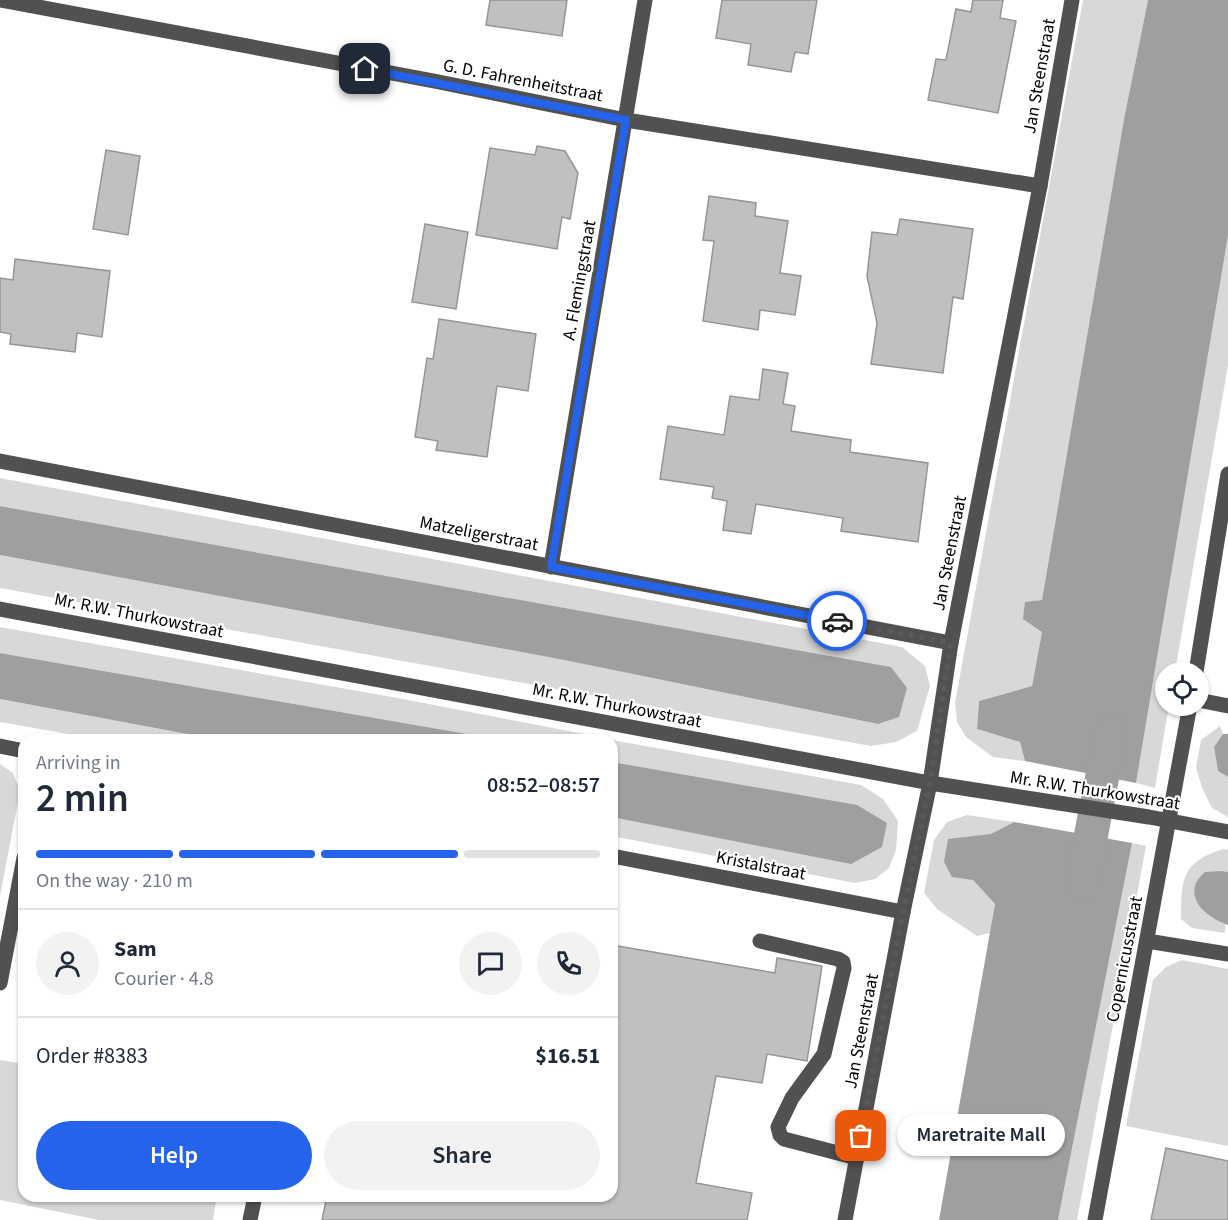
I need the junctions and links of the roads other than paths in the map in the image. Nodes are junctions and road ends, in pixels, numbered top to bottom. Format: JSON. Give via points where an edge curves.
{"nodes":[{"id":1,"x":1,"y":0,"type":"edge"},
{"id":2,"x":645,"y":0,"type":"edge"},
{"id":3,"x":1072,"y":0,"type":"edge"},
{"id":4,"x":626,"y":120,"type":"junction"},
{"id":5,"x":1040,"y":186,"type":"junction"},
{"id":6,"x":0,"y":461,"type":"edge"},
{"id":7,"x":1228,"y":474,"type":"edge"},
{"id":8,"x":551,"y":567,"type":"junction"},
{"id":9,"x":0,"y":609,"type":"edge"},
{"id":10,"x":951,"y":643,"type":"junction"},
{"id":11,"x":1198,"y":662,"type":"edge"},
{"id":12,"x":1209,"y":702,"type":"edge"},
{"id":13,"x":1228,"y":706,"type":"edge"},
{"id":14,"x":1188,"y":716,"type":"edge"},
{"id":15,"x":0,"y":746,"type":"edge"},
{"id":16,"x":18,"y":750,"type":"edge"},
{"id":17,"x":930,"y":783,"type":"junction"},
{"id":18,"x":1169,"y":821,"type":"junction"},
{"id":19,"x":1228,"y":832,"type":"edge"},
{"id":20,"x":618,"y":857,"type":"edge"},
{"id":21,"x":18,"y":889,"type":"edge"},
{"id":22,"x":903,"y":912,"type":"junction"},
{"id":23,"x":1147,"y":940,"type":"junction"},
{"id":24,"x":760,"y":941,"type":"dead end"},
{"id":25,"x":1228,"y":954,"type":"edge"},
{"id":26,"x":0,"y":983,"type":"edge"},
{"id":27,"x":857,"y":1158,"type":"junction"},
{"id":28,"x":254,"y":1202,"type":"edge"},
{"id":29,"x":250,"y":1220,"type":"edge"},
{"id":30,"x":845,"y":1220,"type":"edge"},
{"id":31,"x":1095,"y":1220,"type":"edge"}],
"edges":[{"from":1,"to":4,"type":"street","name":"G. D. Fahrenheitstraat"},
{"from":2,"to":4,"type":"street","name":"A. Flemingstraat"},
{"from":3,"to":5,"type":"street","name":"Jan Steenstraat"},
{"from":4,"to":5,"type":"street","name":"G. D. Fahrenheitstraat"},
{"from":4,"to":8,"type":"street","name":"A. Flemingstraat"},
{"from":5,"to":10,"type":"street","name":"Jan Steenstraat"},
{"from":6,"to":8,"type":"street","name":"Matzeligerstraat"},
{"from":7,"to":11,"type":"street"},
{"from":8,"to":10,"type":"street","name":"Matzeligerstraat"},
{"from":9,"to":17,"type":"street","name":"Mr. R.W. Thurkowstraat"},
{"from":10,"to":17,"type":"street","name":"Jan Steenstraat"},
{"from":12,"to":13,"type":"street"},
{"from":14,"to":18,"type":"street","name":"Copernicusstraat"},
{"from":15,"to":16,"type":"street"},
{"from":17,"to":18,"type":"street","name":"Mr. R.W. Thurkowstraat"},
{"from":17,"to":22,"type":"street","name":"Jan Steenstraat"},
{"from":18,"to":19,"type":"street","name":"Mr. R.W. Thurkowstraat"},
{"from":18,"to":23,"type":"street","name":"Copernicusstraat"},
{"from":20,"to":22,"type":"street","name":"Kristalstraat"},
{"from":21,"to":26,"type":"street"},
{"from":22,"to":27,"type":"street","name":"Jan Steenstraat"},
{"from":23,"to":25,"type":"street"},
{"from":23,"to":31,"type":"street","name":"Copernicusstraat"},
{"from":24,"to":27,"type":"street","via":[[843,962],[824,1054],[792,1098],[778,1127],[784,1139]]},
{"from":27,"to":30,"type":"street","name":"Jan Steenstraat"},
{"from":28,"to":29,"type":"street"}]}
